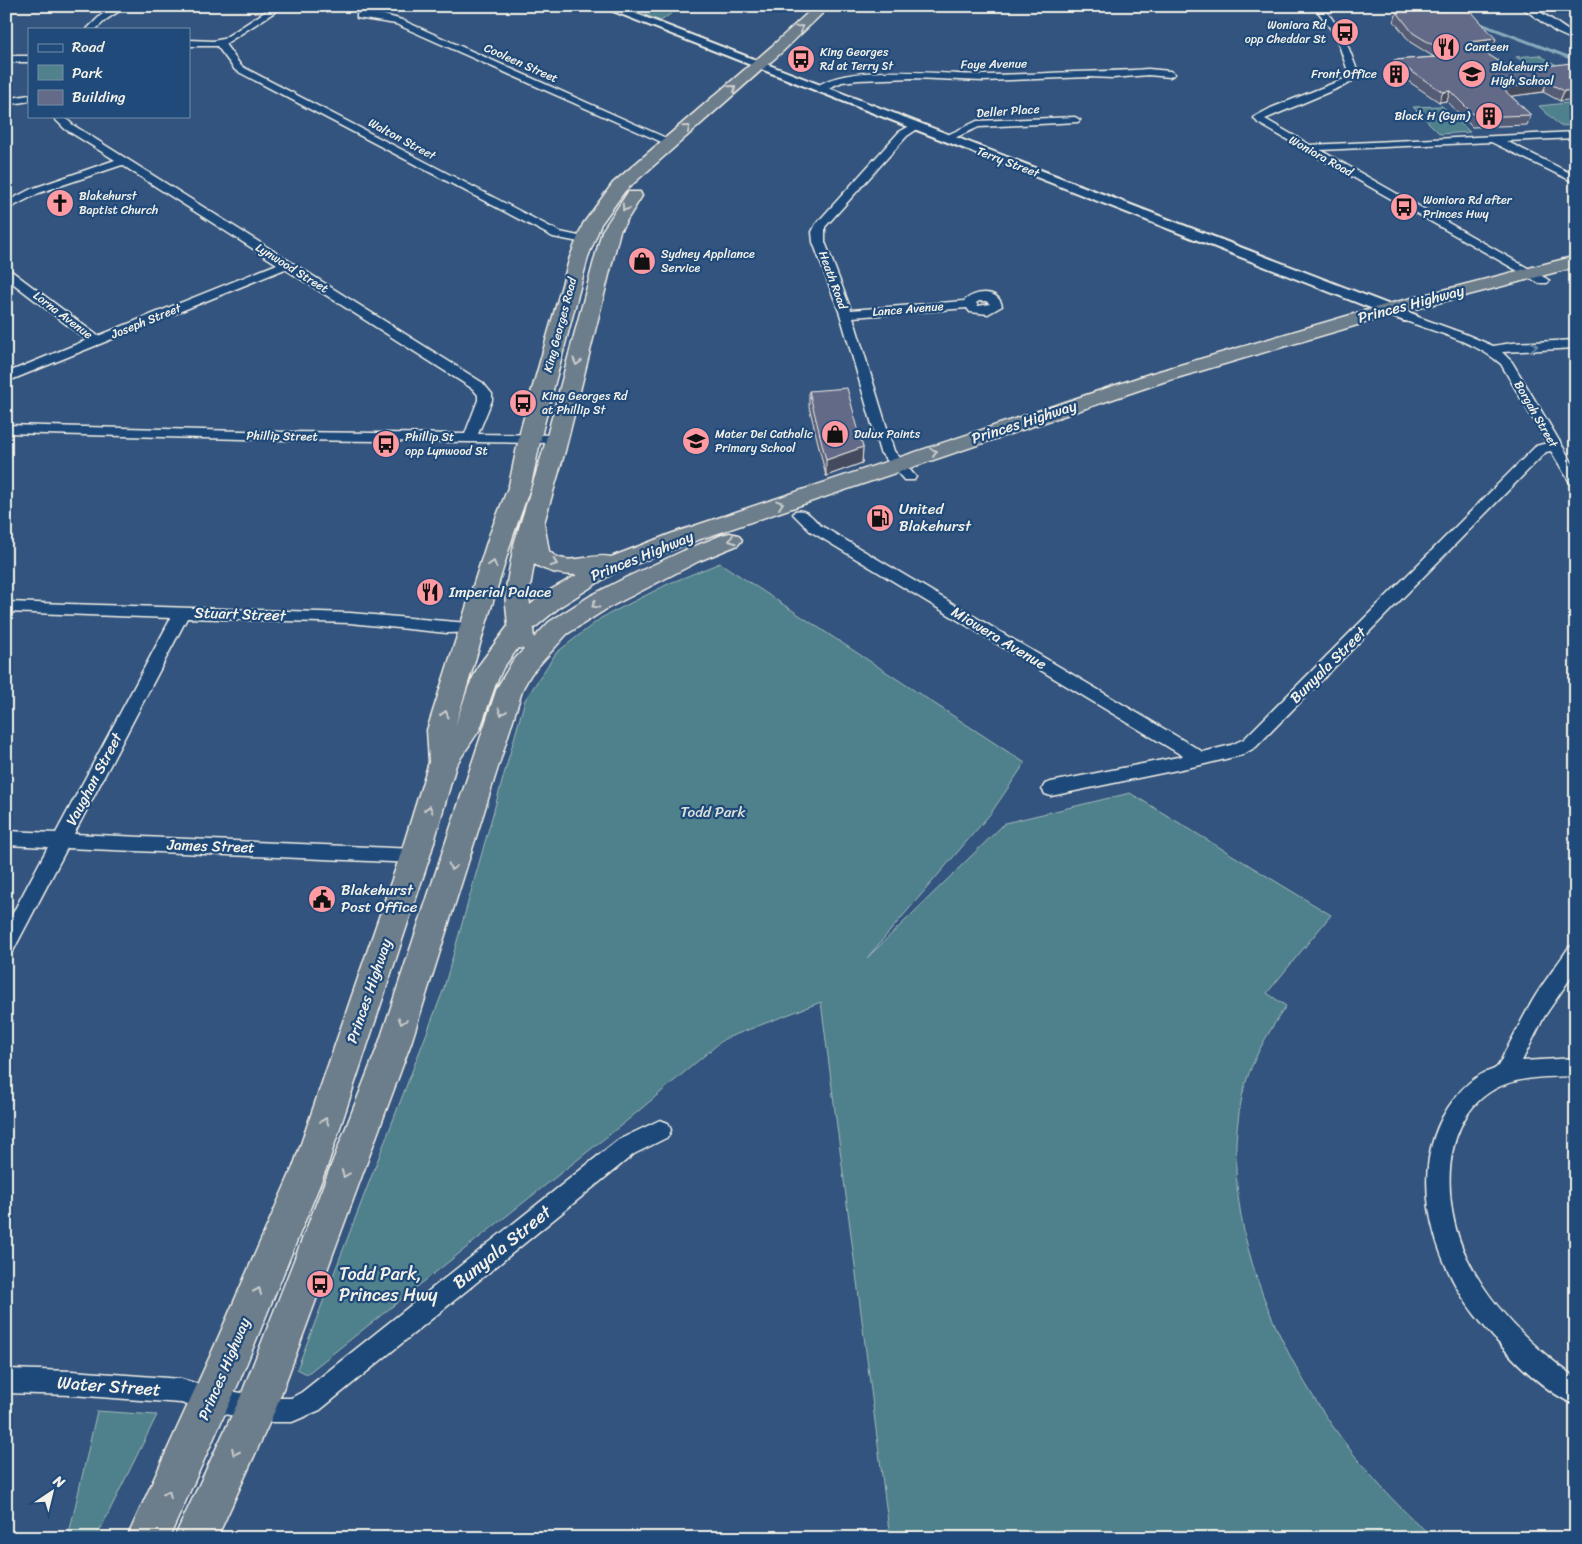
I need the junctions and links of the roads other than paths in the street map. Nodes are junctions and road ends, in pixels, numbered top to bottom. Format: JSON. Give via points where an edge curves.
{"nodes":[{"id":1,"x":123,"y":6,"type":"edge"},
{"id":2,"x":280,"y":6,"type":"edge"},
{"id":3,"x":605,"y":6,"type":"edge"},
{"id":4,"x":822,"y":6,"type":"edge"},
{"id":5,"x":1318,"y":6,"type":"edge"},
{"id":6,"x":1524,"y":6,"type":"edge"},
{"id":7,"x":360,"y":16,"type":"dead end"},
{"id":8,"x":92,"y":28,"type":"edge"},
{"id":9,"x":1576,"y":38,"type":"edge"},
{"id":10,"x":190,"y":43,"type":"edge"},
{"id":11,"x":220,"y":43,"type":"junction"},
{"id":12,"x":6,"y":59,"type":"edge"},
{"id":13,"x":28,"y":59,"type":"edge"},
{"id":14,"x":788,"y":60,"type":"dead end"},
{"id":15,"x":758,"y":66,"type":"junction"},
{"id":16,"x":1170,"y":74,"type":"dead end"},
{"id":17,"x":763,"y":82,"type":"junction"},
{"id":18,"x":819,"y":89,"type":"junction"},
{"id":19,"x":28,"y":98,"type":"edge"},
{"id":20,"x":6,"y":102,"type":"edge"},
{"id":21,"x":59,"y":118,"type":"edge"},
{"id":22,"x":1075,"y":120,"type":"dead end"},
{"id":23,"x":915,"y":126,"type":"junction"},
{"id":24,"x":1576,"y":135,"type":"edge"},
{"id":25,"x":946,"y":138,"type":"junction"},
{"id":26,"x":1492,"y":139,"type":"junction"},
{"id":27,"x":670,"y":142,"type":"junction"},
{"id":28,"x":1306,"y":148,"type":"junction"},
{"id":29,"x":123,"y":161,"type":"junction"},
{"id":30,"x":1576,"y":180,"type":"edge"},
{"id":31,"x":6,"y":207,"type":"edge"},
{"id":32,"x":584,"y":240,"type":"junction"},
{"id":33,"x":1576,"y":261,"type":"edge"},
{"id":34,"x":286,"y":264,"type":"junction"},
{"id":35,"x":6,"y":272,"type":"edge"},
{"id":36,"x":1576,"y":272,"type":"edge"},
{"id":37,"x":1537,"y":277,"type":"junction"},
{"id":38,"x":969,"y":304,"type":"dead end"},
{"id":39,"x":1388,"y":310,"type":"junction"},
{"id":40,"x":846,"y":314,"type":"junction"},
{"id":41,"x":1410,"y":318,"type":"junction"},
{"id":42,"x":96,"y":341,"type":"junction"},
{"id":43,"x":1576,"y":344,"type":"edge"},
{"id":44,"x":1492,"y":350,"type":"junction"},
{"id":45,"x":6,"y":378,"type":"edge"},
{"id":46,"x":6,"y":429,"type":"edge"},
{"id":47,"x":470,"y":438,"type":"junction"},
{"id":48,"x":529,"y":439,"type":"junction"},
{"id":49,"x":558,"y":439,"type":"junction"},
{"id":50,"x":1554,"y":446,"type":"junction"},
{"id":51,"x":903,"y":471,"type":"junction"},
{"id":52,"x":1576,"y":482,"type":"edge"},
{"id":53,"x":800,"y":514,"type":"junction"},
{"id":54,"x":533,"y":524,"type":"junction"},
{"id":55,"x":635,"y":555,"type":"junction"},
{"id":56,"x":6,"y":607,"type":"edge"},
{"id":57,"x":182,"y":612,"type":"junction"},
{"id":58,"x":521,"y":626,"type":"junction"},
{"id":59,"x":474,"y":628,"type":"junction"},
{"id":60,"x":558,"y":628,"type":"junction"},
{"id":61,"x":521,"y":668,"type":"junction"},
{"id":62,"x":1201,"y":759,"type":"junction"},
{"id":63,"x":443,"y":762,"type":"junction"},
{"id":64,"x":1051,"y":789,"type":"dead end"},
{"id":65,"x":6,"y":838,"type":"edge"},
{"id":66,"x":62,"y":840,"type":"junction"},
{"id":67,"x":415,"y":856,"type":"junction"},
{"id":68,"x":6,"y":945,"type":"edge"},
{"id":69,"x":1576,"y":953,"type":"edge"},
{"id":70,"x":1576,"y":1067,"type":"edge"},
{"id":71,"x":1504,"y":1075,"type":"junction"},
{"id":72,"x":660,"y":1130,"type":"dead end"},
{"id":73,"x":6,"y":1381,"type":"edge"},
{"id":74,"x":1576,"y":1394,"type":"edge"},
{"id":75,"x":211,"y":1400,"type":"junction"},
{"id":76,"x":256,"y":1408,"type":"junction"},
{"id":77,"x":148,"y":1538,"type":"edge"},
{"id":78,"x":194,"y":1538,"type":"edge"}],
"edges":[{"from":1,"to":8,"type":"street"},
{"from":2,"to":11,"type":"street"},
{"from":3,"to":15,"type":"street","name":"Terry Street"},
{"from":15,"to":4,"type":"highway","name":"King Georges Road","one_way":true},
{"from":5,"to":28,"type":"street","name":"Woniora Road","via":[[1340,36],[1354,75],[1347,81],[1259,118]]},
{"from":6,"to":9,"type":"street"},
{"from":7,"to":27,"type":"street","name":"Cooleen Street","via":[[399,22]]},
{"from":10,"to":11,"type":"street"},
{"from":11,"to":32,"type":"street","name":"Walton Street","via":[[238,68],[557,235]]},
{"from":12,"to":13,"type":"street"},
{"from":14,"to":17,"type":"highway","name":"King Georges Road"},
{"from":15,"to":17,"type":"street","name":"Terry Street"},
{"from":27,"to":15,"type":"highway","name":"King Georges Road","one_way":true},
{"from":16,"to":18,"type":"street","name":"Faye Avenue","via":[[983,78],[867,76],[847,78]]},
{"from":17,"to":18,"type":"street","name":"Terry Street"},
{"from":17,"to":49,"type":"highway","name":"King Georges Road","one_way":true,"via":[[650,179],[614,224],[602,258]]},
{"from":18,"to":23,"type":"street","name":"Terry Street"},
{"from":19,"to":20,"type":"street"},
{"from":21,"to":29,"type":"street","name":"Lynwood Street"},
{"from":22,"to":25,"type":"street","name":"Deller Place","via":[[977,124]]},
{"from":23,"to":25,"type":"street","name":"Terry Street"},
{"from":23,"to":40,"type":"street","name":"Heath Road","via":[[903,134],[820,226],[819,242]]},
{"from":24,"to":26,"type":"street"},
{"from":25,"to":39,"type":"street","name":"Terry Street"},
{"from":26,"to":28,"type":"street"},
{"from":26,"to":30,"type":"street"},
{"from":27,"to":32,"type":"highway","name":"King Georges Road","via":[[619,187],[598,214]]},
{"from":28,"to":37,"type":"street","name":"Woniora Road"},
{"from":29,"to":31,"type":"street","via":[[35,191]]},
{"from":29,"to":34,"type":"street","name":"Lynwood Street"},
{"from":32,"to":48,"type":"highway","name":"King Georges Road"},
{"from":33,"to":37,"type":"highway","name":"Princes Highway"},
{"from":34,"to":42,"type":"street","name":"Joseph Street"},
{"from":34,"to":47,"type":"street","name":"Lynwood Street","via":[[483,390],[485,400]]},
{"from":35,"to":42,"type":"street","name":"Lorna Avenue"},
{"from":36,"to":37,"type":"highway","name":"Princes Highway"},
{"from":37,"to":39,"type":"highway","name":"Princes Highway"},
{"from":37,"to":41,"type":"highway","name":"Princes Highway"},
{"from":38,"to":40,"type":"street","name":"Lance Avenue"},
{"from":39,"to":41,"type":"street","name":"Terry Street"},
{"from":51,"to":39,"type":"highway","name":"Princes Highway","one_way":true,"via":[[1156,378]]},
{"from":40,"to":51,"type":"street","name":"Heath Road","via":[[887,452]]},
{"from":41,"to":44,"type":"street"},
{"from":41,"to":51,"type":"highway","name":"Princes Highway"},
{"from":42,"to":45,"type":"street","name":"Joseph Street"},
{"from":44,"to":43,"type":"street","one_way":true},
{"from":44,"to":50,"type":"street","name":"Borgah Street","via":[[1506,362]]},
{"from":46,"to":47,"type":"street","name":"Phillip Street"},
{"from":47,"to":48,"type":"street","name":"Phillip Street"},
{"from":48,"to":49,"type":"street","name":"Phillip Street"},
{"from":59,"to":48,"type":"highway","name":"King Georges Road","one_way":true,"via":[[520,485]]},
{"from":49,"to":54,"type":"highway","name":"King Georges Road"},
{"from":50,"to":52,"type":"street","name":"Borgah Street"},
{"from":50,"to":62,"type":"street","name":"Bunyala Street","via":[[1541,449],[1250,743]]},
{"from":51,"to":53,"type":"highway","name":"Princes Highway"},
{"from":55,"to":51,"type":"highway","name":"Princes Highway","one_way":true},
{"from":53,"to":60,"type":"highway","name":"Princes Highway","one_way":true,"via":[[691,556],[599,602]]},
{"from":53,"to":62,"type":"street","name":"Miowera Avenue","via":[[815,528]]},
{"from":54,"to":55,"type":"highway","one_way":true,"via":[[538,553],[554,564],[577,568]]},
{"from":54,"to":58,"type":"highway","name":"King Georges Road","via":[[517,593]]},
{"from":55,"to":58,"type":"highway","name":"Princes Highway","via":[[584,580],[548,603]]},
{"from":56,"to":57,"type":"street","name":"Stuart Street"},
{"from":57,"to":59,"type":"street","name":"Stuart Street","via":[[350,618]]},
{"from":57,"to":66,"type":"street","name":"Vaughan Street"},
{"from":58,"to":59,"type":"highway"},
{"from":58,"to":60,"type":"highway"},
{"from":58,"to":61,"type":"highway","name":"King Georges Road"},
{"from":58,"to":63,"type":"highway","name":"Princes Highway","via":[[492,665],[467,729]]},
{"from":63,"to":59,"type":"highway","name":"King Georges Road","one_way":true,"via":[[440,730]]},
{"from":60,"to":61,"type":"highway","name":"Princes Highway"},
{"from":61,"to":76,"type":"highway","name":"Princes Highway","one_way":true,"via":[[510,688],[395,1043]]},
{"from":62,"to":64,"type":"street","name":"Bunyala Street"},
{"from":67,"to":63,"type":"highway","name":"Princes Highway","one_way":true},
{"from":65,"to":66,"type":"street","name":"James Street"},
{"from":66,"to":67,"type":"street","name":"James Street"},
{"from":66,"to":68,"type":"street","name":"Vaughan Street"},
{"from":75,"to":67,"type":"highway","name":"Princes Highway","one_way":true,"via":[[310,1167]]},
{"from":69,"to":71,"type":"street","via":[[1537,1011]]},
{"from":70,"to":71,"type":"street","via":[[1548,1066]]},
{"from":71,"to":74,"type":"street","via":[[1484,1084],[1466,1099],[1443,1142],[1438,1167],[1438,1201],[1444,1229],[1469,1286],[1494,1320],[1521,1350]]},
{"from":72,"to":76,"type":"street","name":"Bunyala Street","via":[[626,1147],[311,1401],[292,1410]]},
{"from":73,"to":75,"type":"street","name":"Water Street","via":[[181,1391]]},
{"from":75,"to":76,"type":"street","name":"Bunyala Street"},
{"from":77,"to":75,"type":"highway","name":"Princes Highway","one_way":true},
{"from":76,"to":78,"type":"highway","name":"Princes Highway","one_way":true}]}
